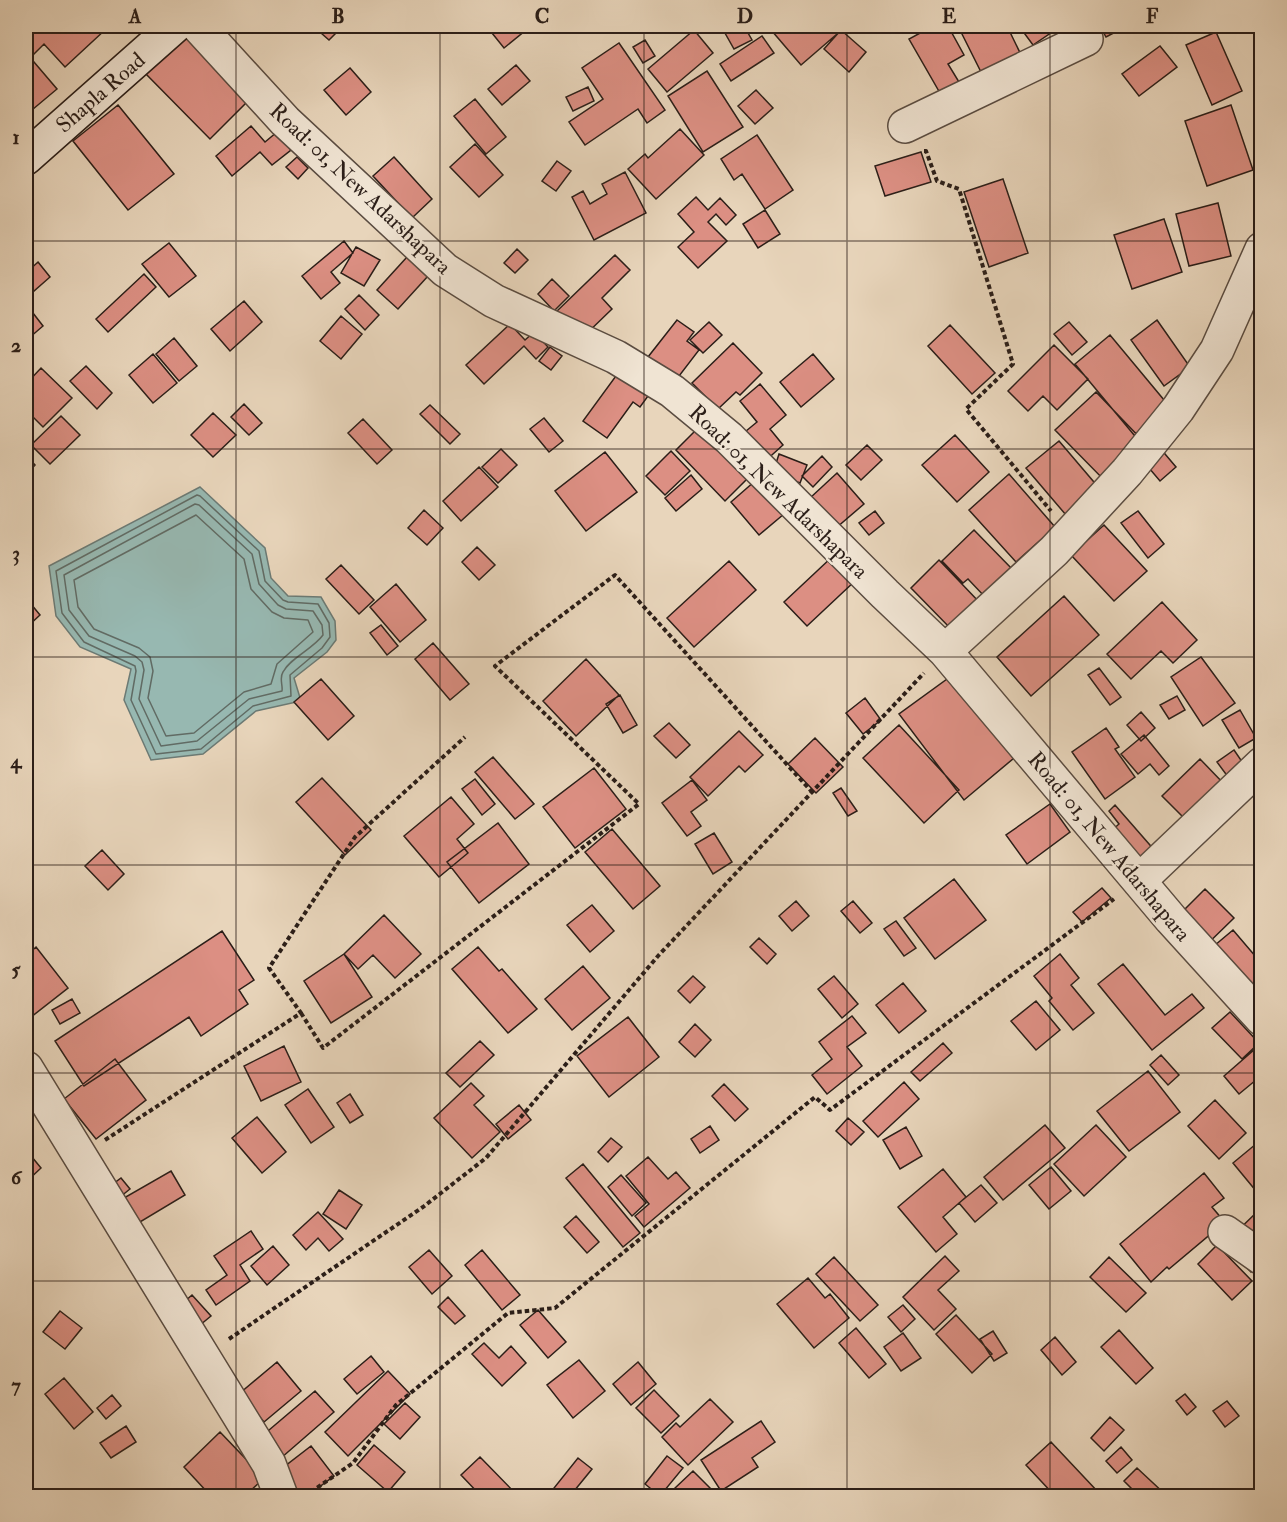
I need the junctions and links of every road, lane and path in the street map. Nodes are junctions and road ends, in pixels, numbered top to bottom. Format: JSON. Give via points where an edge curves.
{"nodes":[{"id":1,"x":175,"y":26,"type":"edge"},
{"id":2,"x":198,"y":26,"type":"edge"},
{"id":3,"x":1078,"y":26,"type":"edge"},
{"id":4,"x":905,"y":126,"type":"joint"},
{"id":5,"x":26,"y":158,"type":"edge"},
{"id":6,"x":1262,"y":249,"type":"edge"},
{"id":7,"x":1070,"y":533,"type":"junction"},
{"id":8,"x":945,"y":651,"type":"junction"},
{"id":9,"x":465,"y":737,"type":"dead end"},
{"id":10,"x":1262,"y":764,"type":"edge"},
{"id":11,"x":812,"y":792,"type":"junction"},
{"id":12,"x":1139,"y":881,"type":"junction"},
{"id":13,"x":301,"y":1013,"type":"junction"},
{"id":14,"x":1262,"y":1019,"type":"edge"},
{"id":15,"x":26,"y":1068,"type":"edge"},
{"id":16,"x":80,"y":1156,"type":"junction"},
{"id":17,"x":1225,"y":1232,"type":"dead end"},
{"id":18,"x":1262,"y":1258,"type":"edge"},
{"id":19,"x":203,"y":1356,"type":"junction"},
{"id":20,"x":281,"y":1497,"type":"edge"},
{"id":21,"x":305,"y":1497,"type":"edge"}],
"edges":[{"from":1,"to":5,"type":"street","name":"Shapla Road"},
{"from":2,"to":8,"type":"street","name":"Road: 01, New Adarshapara","via":[[285,121],[445,270],[494,302],[616,357],[672,391],[729,438]]},
{"from":3,"to":4,"type":"street","via":[[1086,39]]},
{"from":4,"to":7,"type":"path","via":[[915,149],[926,151],[937,182],[959,189],[1014,364],[966,410]]},
{"from":6,"to":7,"type":"street","via":[[1217,350],[1184,399],[1127,472]]},
{"from":7,"to":8,"type":"street"},
{"from":8,"to":11,"type":"path"},
{"from":8,"to":12,"type":"street","name":"Road: 01, New Adarshapara"},
{"from":9,"to":13,"type":"path","via":[[355,837],[269,968]]},
{"from":10,"to":12,"type":"street"},
{"from":11,"to":13,"type":"path","via":[[615,575],[495,666],[639,804],[323,1048]]},
{"from":11,"to":19,"type":"path","via":[[658,956],[486,1158],[423,1207]]},
{"from":12,"to":14,"type":"street","name":"Road: 01, New Adarshapara"},
{"from":12,"to":21,"type":"path","via":[[830,1110],[815,1096],[555,1308],[508,1313],[396,1405],[353,1463]]},
{"from":13,"to":16,"type":"path"},
{"from":15,"to":16,"type":"street"},
{"from":16,"to":19,"type":"street"},
{"from":17,"to":18,"type":"street"},
{"from":19,"to":20,"type":"street","via":[[269,1464]]}]}
